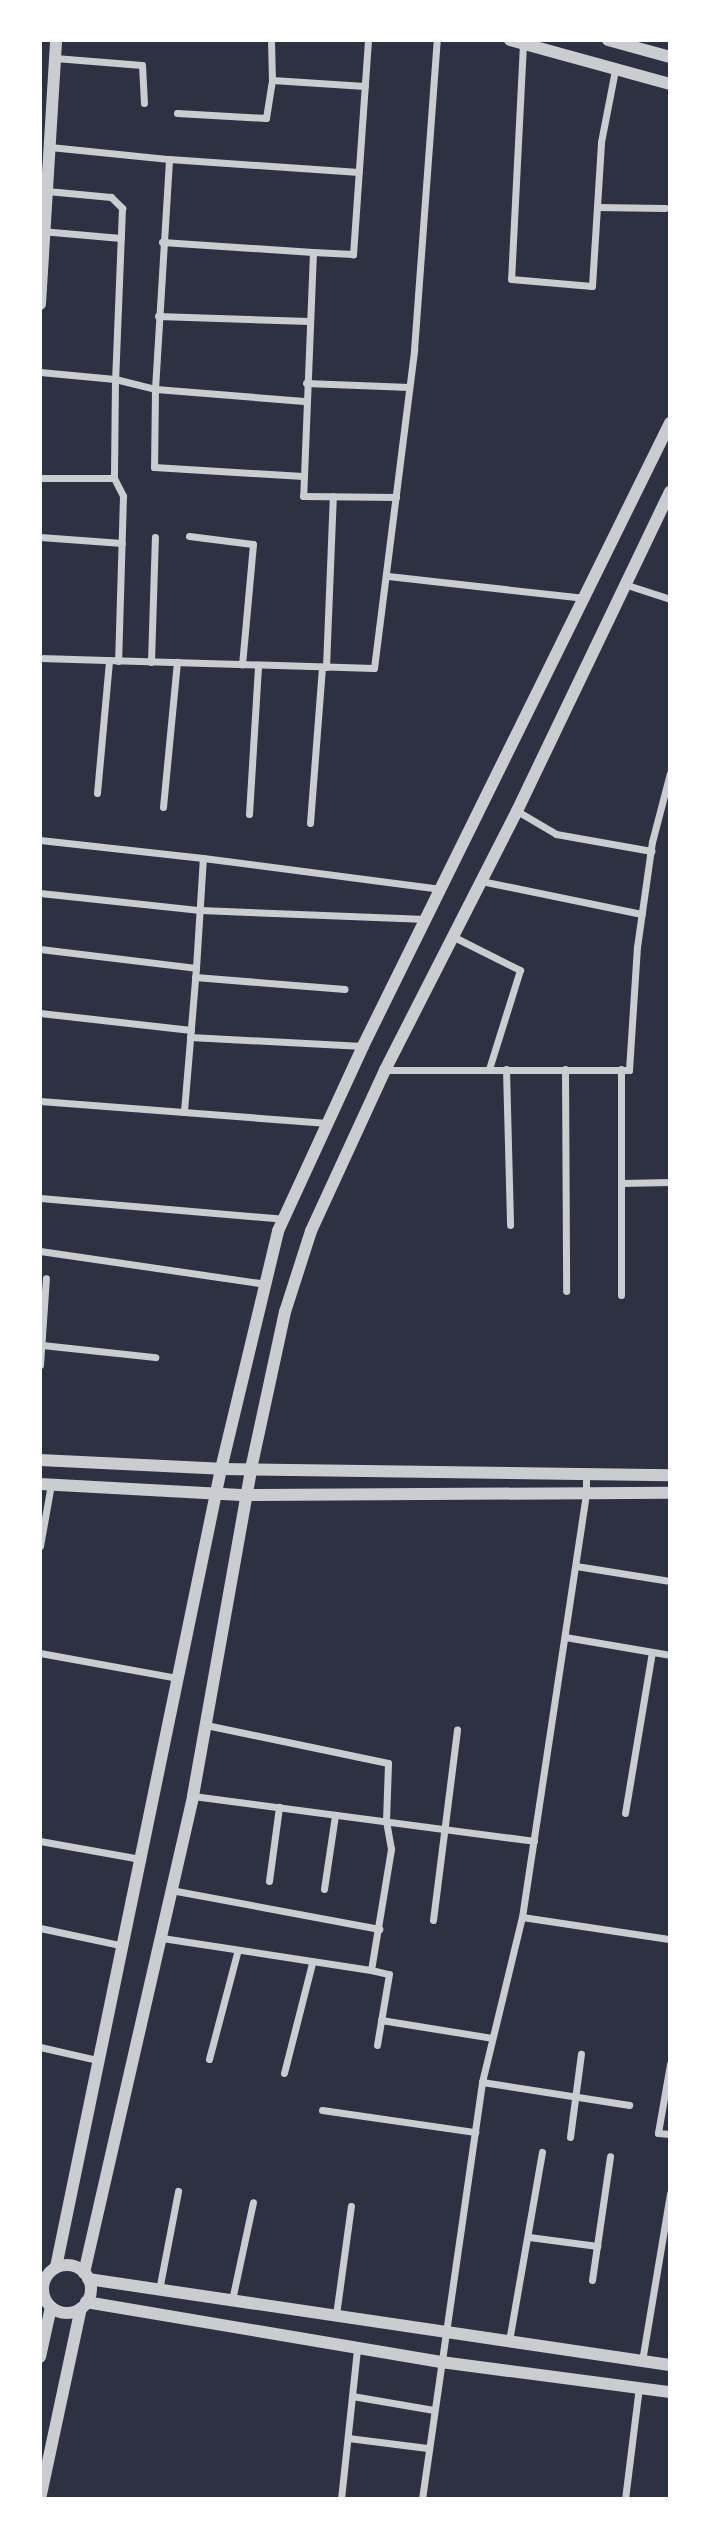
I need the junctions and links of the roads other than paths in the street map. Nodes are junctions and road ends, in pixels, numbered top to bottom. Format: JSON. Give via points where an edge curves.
{"nodes":[{"id":1,"x":56,"y":40,"type":"edge"},
{"id":2,"x":271,"y":40,"type":"edge"},
{"id":3,"x":368,"y":40,"type":"edge"},
{"id":4,"x":437,"y":40,"type":"edge"},
{"id":5,"x":608,"y":40,"type":"edge"},
{"id":6,"x":516,"y":42,"type":"edge"},
{"id":7,"x":629,"y":43,"type":"edge"},
{"id":8,"x":670,"y":57,"type":"edge"},
{"id":9,"x":55,"y":58,"type":"junction"},
{"id":10,"x":615,"y":70,"type":"junction"},
{"id":11,"x":272,"y":80,"type":"junction"},
{"id":12,"x":670,"y":84,"type":"edge"},
{"id":13,"x":365,"y":86,"type":"junction"},
{"id":14,"x":144,"y":103,"type":"dead end"},
{"id":15,"x":177,"y":113,"type":"dead end"},
{"id":16,"x":50,"y":147,"type":"junction"},
{"id":17,"x":169,"y":159,"type":"junction"},
{"id":18,"x":359,"y":172,"type":"junction"},
{"id":19,"x":47,"y":191,"type":"junction"},
{"id":20,"x":597,"y":207,"type":"junction"},
{"id":21,"x":665,"y":208,"type":"dead end"},
{"id":22,"x":43,"y":231,"type":"edge"},
{"id":23,"x":121,"y":238,"type":"junction"},
{"id":24,"x":162,"y":242,"type":"junction"},
{"id":25,"x":313,"y":253,"type":"junction"},
{"id":26,"x":40,"y":304,"type":"edge"},
{"id":27,"x":158,"y":316,"type":"junction"},
{"id":28,"x":309,"y":321,"type":"junction"},
{"id":29,"x":40,"y":372,"type":"edge"},
{"id":30,"x":115,"y":379,"type":"junction"},
{"id":31,"x":306,"y":383,"type":"junction"},
{"id":32,"x":409,"y":387,"type":"junction"},
{"id":33,"x":155,"y":388,"type":"junction"},
{"id":34,"x":304,"y":401,"type":"junction"},
{"id":35,"x":670,"y":423,"type":"edge"},
{"id":36,"x":303,"y":476,"type":"junction"},
{"id":37,"x":40,"y":478,"type":"edge"},
{"id":38,"x":114,"y":478,"type":"junction"},
{"id":39,"x":670,"y":492,"type":"edge"},
{"id":40,"x":333,"y":496,"type":"junction"},
{"id":41,"x":396,"y":497,"type":"junction"},
{"id":42,"x":189,"y":536,"type":"dead end"},
{"id":43,"x":40,"y":537,"type":"edge"},
{"id":44,"x":155,"y":537,"type":"dead end"},
{"id":45,"x":122,"y":543,"type":"junction"},
{"id":46,"x":388,"y":576,"type":"junction"},
{"id":47,"x":627,"y":585,"type":"junction"},
{"id":48,"x":583,"y":598,"type":"junction"},
{"id":49,"x":670,"y":599,"type":"edge"},
{"id":50,"x":40,"y":659,"type":"edge"},
{"id":51,"x":109,"y":661,"type":"junction"},
{"id":52,"x":118,"y":661,"type":"junction"},
{"id":53,"x":151,"y":662,"type":"junction"},
{"id":54,"x":177,"y":662,"type":"junction"},
{"id":55,"x":242,"y":664,"type":"junction"},
{"id":56,"x":258,"y":665,"type":"junction"},
{"id":57,"x":324,"y":667,"type":"junction"},
{"id":58,"x":670,"y":773,"type":"edge"},
{"id":59,"x":97,"y":793,"type":"dead end"},
{"id":60,"x":163,"y":807,"type":"dead end"},
{"id":61,"x":517,"y":811,"type":"junction"},
{"id":62,"x":249,"y":814,"type":"dead end"},
{"id":63,"x":310,"y":823,"type":"dead end"},
{"id":64,"x":40,"y":841,"type":"edge"},
{"id":65,"x":651,"y":851,"type":"junction"},
{"id":66,"x":203,"y":859,"type":"junction"},
{"id":67,"x":480,"y":881,"type":"junction"},
{"id":68,"x":442,"y":889,"type":"junction"},
{"id":69,"x":40,"y":893,"type":"edge"},
{"id":70,"x":200,"y":910,"type":"junction"},
{"id":71,"x":642,"y":914,"type":"junction"},
{"id":72,"x":426,"y":919,"type":"junction"},
{"id":73,"x":454,"y":937,"type":"junction"},
{"id":74,"x":40,"y":949,"type":"edge"},
{"id":75,"x":196,"y":968,"type":"junction"},
{"id":76,"x":195,"y":977,"type":"junction"},
{"id":77,"x":345,"y":989,"type":"dead end"},
{"id":78,"x":40,"y":1013,"type":"edge"},
{"id":79,"x":190,"y":1034,"type":"junction"},
{"id":80,"x":363,"y":1046,"type":"junction"},
{"id":81,"x":489,"y":1069,"type":"junction"},
{"id":82,"x":506,"y":1069,"type":"junction"},
{"id":83,"x":565,"y":1069,"type":"junction"},
{"id":84,"x":621,"y":1069,"type":"junction"},
{"id":85,"x":385,"y":1070,"type":"junction"},
{"id":86,"x":40,"y":1101,"type":"edge"},
{"id":87,"x":184,"y":1112,"type":"junction"},
{"id":88,"x":327,"y":1123,"type":"junction"},
{"id":89,"x":670,"y":1182,"type":"edge"},
{"id":90,"x":621,"y":1183,"type":"junction"},
{"id":91,"x":40,"y":1198,"type":"edge"},
{"id":92,"x":283,"y":1219,"type":"junction"},
{"id":93,"x":510,"y":1225,"type":"dead end"},
{"id":94,"x":40,"y":1251,"type":"edge"},
{"id":95,"x":46,"y":1278,"type":"dead end"},
{"id":96,"x":264,"y":1284,"type":"junction"},
{"id":97,"x":566,"y":1291,"type":"dead end"},
{"id":98,"x":621,"y":1295,"type":"dead end"},
{"id":99,"x":42,"y":1345,"type":"edge"},
{"id":100,"x":155,"y":1357,"type":"dead end"},
{"id":101,"x":40,"y":1365,"type":"edge"},
{"id":102,"x":40,"y":1460,"type":"edge"},
{"id":103,"x":220,"y":1469,"type":"junction"},
{"id":104,"x":251,"y":1469,"type":"junction"},
{"id":105,"x":586,"y":1472,"type":"junction"},
{"id":106,"x":670,"y":1475,"type":"edge"},
{"id":107,"x":46,"y":1484,"type":"edge"},
{"id":108,"x":216,"y":1493,"type":"junction"},
{"id":109,"x":586,"y":1493,"type":"junction"},
{"id":110,"x":670,"y":1493,"type":"edge"},
{"id":111,"x":246,"y":1494,"type":"junction"},
{"id":112,"x":40,"y":1546,"type":"edge"},
{"id":113,"x":576,"y":1566,"type":"junction"},
{"id":114,"x":670,"y":1581,"type":"edge"},
{"id":115,"x":565,"y":1637,"type":"junction"},
{"id":116,"x":652,"y":1652,"type":"junction"},
{"id":117,"x":40,"y":1653,"type":"edge"},
{"id":118,"x":670,"y":1655,"type":"edge"},
{"id":119,"x":177,"y":1678,"type":"junction"},
{"id":120,"x":206,"y":1726,"type":"junction"},
{"id":121,"x":457,"y":1730,"type":"dead end"},
{"id":122,"x":193,"y":1796,"type":"junction"},
{"id":123,"x":279,"y":1807,"type":"junction"},
{"id":124,"x":625,"y":1813,"type":"dead end"},
{"id":125,"x":335,"y":1815,"type":"junction"},
{"id":126,"x":386,"y":1821,"type":"junction"},
{"id":127,"x":446,"y":1829,"type":"junction"},
{"id":128,"x":40,"y":1841,"type":"edge"},
{"id":129,"x":534,"y":1841,"type":"junction"},
{"id":130,"x":140,"y":1859,"type":"junction"},
{"id":131,"x":269,"y":1881,"type":"dead end"},
{"id":132,"x":324,"y":1889,"type":"dead end"},
{"id":133,"x":170,"y":1890,"type":"junction"},
{"id":134,"x":522,"y":1917,"type":"junction"},
{"id":135,"x":433,"y":1920,"type":"dead end"},
{"id":136,"x":40,"y":1928,"type":"edge"},
{"id":137,"x":379,"y":1929,"type":"junction"},
{"id":138,"x":162,"y":1938,"type":"junction"},
{"id":139,"x":670,"y":1939,"type":"edge"},
{"id":140,"x":120,"y":1945,"type":"junction"},
{"id":141,"x":237,"y":1953,"type":"junction"},
{"id":142,"x":312,"y":1963,"type":"junction"},
{"id":143,"x":371,"y":1970,"type":"junction"},
{"id":144,"x":381,"y":2020,"type":"junction"},
{"id":145,"x":492,"y":2038,"type":"junction"},
{"id":146,"x":377,"y":2045,"type":"dead end"},
{"id":147,"x":40,"y":2047,"type":"edge"},
{"id":148,"x":582,"y":2054,"type":"dead end"},
{"id":149,"x":209,"y":2059,"type":"dead end"},
{"id":150,"x":97,"y":2060,"type":"junction"},
{"id":151,"x":670,"y":2064,"type":"edge"},
{"id":152,"x":284,"y":2073,"type":"dead end"},
{"id":153,"x":482,"y":2082,"type":"junction"},
{"id":154,"x":574,"y":2096,"type":"junction"},
{"id":155,"x":666,"y":2099,"type":"edge"},
{"id":156,"x":629,"y":2105,"type":"dead end"},
{"id":157,"x":322,"y":2110,"type":"dead end"},
{"id":158,"x":475,"y":2132,"type":"junction"},
{"id":159,"x":670,"y":2134,"type":"edge"},
{"id":160,"x":570,"y":2137,"type":"dead end"},
{"id":161,"x":542,"y":2152,"type":"dead end"},
{"id":162,"x":610,"y":2156,"type":"dead end"},
{"id":163,"x":178,"y":2191,"type":"dead end"},
{"id":164,"x":670,"y":2193,"type":"edge"},
{"id":165,"x":253,"y":2202,"type":"dead end"},
{"id":166,"x":351,"y":2206,"type":"dead end"},
{"id":167,"x":529,"y":2237,"type":"junction"},
{"id":168,"x":597,"y":2246,"type":"junction"},
{"id":169,"x":49,"y":2270,"type":"edge"},
{"id":170,"x":86,"y":2276,"type":"junction"},
{"id":171,"x":592,"y":2280,"type":"dead end"},
{"id":172,"x":159,"y":2290,"type":"junction"},
{"id":173,"x":42,"y":2293,"type":"edge"},
{"id":174,"x":232,"y":2300,"type":"junction"},
{"id":175,"x":83,"y":2305,"type":"junction"},
{"id":176,"x":51,"y":2307,"type":"junction"},
{"id":177,"x":336,"y":2315,"type":"junction"},
{"id":178,"x":445,"y":2334,"type":"junction"},
{"id":179,"x":509,"y":2341,"type":"junction"},
{"id":180,"x":357,"y":2349,"type":"junction"},
{"id":181,"x":40,"y":2357,"type":"edge"},
{"id":182,"x":642,"y":2361,"type":"junction"},
{"id":183,"x":441,"y":2362,"type":"junction"},
{"id":184,"x":670,"y":2365,"type":"edge"},
{"id":185,"x":639,"y":2387,"type":"junction"},
{"id":186,"x":670,"y":2392,"type":"edge"},
{"id":187,"x":352,"y":2396,"type":"junction"},
{"id":188,"x":434,"y":2410,"type":"junction"},
{"id":189,"x":348,"y":2438,"type":"junction"},
{"id":190,"x":427,"y":2448,"type":"junction"},
{"id":191,"x":40,"y":2499,"type":"edge"},
{"id":192,"x":341,"y":2499,"type":"edge"},
{"id":193,"x":422,"y":2499,"type":"edge"},
{"id":194,"x":625,"y":2499,"type":"edge"}],
"edges":[{"from":1,"to":9,"type":"street"},
{"from":2,"to":11,"type":"street"},
{"from":3,"to":13,"type":"street"},
{"from":4,"to":32,"type":"street"},
{"from":5,"to":7,"type":"street"},
{"from":6,"to":10,"type":"street"},
{"from":6,"to":20,"type":"street","via":[[511,279],[592,286]]},
{"from":7,"to":8,"type":"street"},
{"from":9,"to":14,"type":"street","via":[[142,65]]},
{"from":9,"to":16,"type":"street"},
{"from":10,"to":12,"type":"street"},
{"from":10,"to":20,"type":"street","via":[[601,142]]},
{"from":11,"to":13,"type":"street"},
{"from":11,"to":15,"type":"street","via":[[266,118]]},
{"from":13,"to":18,"type":"street"},
{"from":16,"to":17,"type":"street"},
{"from":16,"to":19,"type":"street"},
{"from":17,"to":18,"type":"street"},
{"from":17,"to":24,"type":"street"},
{"from":18,"to":25,"type":"street","via":[[352,254]]},
{"from":19,"to":22,"type":"street"},
{"from":19,"to":23,"type":"street","via":[[117,200]]},
{"from":20,"to":21,"type":"street"},
{"from":22,"to":23,"type":"street"},
{"from":22,"to":26,"type":"street"},
{"from":23,"to":30,"type":"street"},
{"from":24,"to":25,"type":"street"},
{"from":24,"to":27,"type":"street"},
{"from":25,"to":28,"type":"street"},
{"from":27,"to":28,"type":"street"},
{"from":27,"to":33,"type":"street"},
{"from":28,"to":31,"type":"street"},
{"from":29,"to":30,"type":"street"},
{"from":30,"to":33,"type":"street"},
{"from":30,"to":38,"type":"street"},
{"from":31,"to":32,"type":"street"},
{"from":31,"to":34,"type":"street"},
{"from":32,"to":41,"type":"street"},
{"from":33,"to":34,"type":"street"},
{"from":33,"to":36,"type":"street","via":[[154,467]]},
{"from":34,"to":36,"type":"street"},
{"from":35,"to":48,"type":"street"},
{"from":36,"to":40,"type":"street","via":[[303,496]]},
{"from":37,"to":38,"type":"street"},
{"from":38,"to":45,"type":"street","via":[[123,496]]},
{"from":39,"to":47,"type":"street"},
{"from":40,"to":41,"type":"street"},
{"from":40,"to":57,"type":"street"},
{"from":41,"to":46,"type":"street"},
{"from":42,"to":55,"type":"street","via":[[253,544]]},
{"from":43,"to":45,"type":"street"},
{"from":44,"to":53,"type":"street"},
{"from":45,"to":52,"type":"street"},
{"from":46,"to":48,"type":"street"},
{"from":46,"to":57,"type":"street","via":[[374,668]]},
{"from":47,"to":49,"type":"street"},
{"from":47,"to":61,"type":"street"},
{"from":48,"to":68,"type":"street"},
{"from":50,"to":51,"type":"street"},
{"from":51,"to":52,"type":"street"},
{"from":51,"to":59,"type":"street"},
{"from":52,"to":53,"type":"street"},
{"from":53,"to":54,"type":"street"},
{"from":54,"to":55,"type":"street"},
{"from":54,"to":60,"type":"street"},
{"from":55,"to":56,"type":"street"},
{"from":56,"to":57,"type":"street"},
{"from":56,"to":62,"type":"street"},
{"from":57,"to":63,"type":"street"},
{"from":58,"to":65,"type":"street"},
{"from":61,"to":65,"type":"street","via":[[556,834]]},
{"from":61,"to":67,"type":"street"},
{"from":64,"to":66,"type":"street"},
{"from":65,"to":71,"type":"street"},
{"from":66,"to":68,"type":"street"},
{"from":66,"to":70,"type":"street"},
{"from":67,"to":71,"type":"street"},
{"from":67,"to":73,"type":"street"},
{"from":68,"to":72,"type":"street"},
{"from":69,"to":70,"type":"street"},
{"from":70,"to":72,"type":"street"},
{"from":70,"to":75,"type":"street"},
{"from":71,"to":84,"type":"street","via":[[629,1070]]},
{"from":72,"to":80,"type":"street"},
{"from":73,"to":81,"type":"street","via":[[520,970]]},
{"from":73,"to":85,"type":"street"},
{"from":74,"to":75,"type":"street"},
{"from":75,"to":76,"type":"street"},
{"from":76,"to":77,"type":"street"},
{"from":76,"to":79,"type":"street"},
{"from":78,"to":79,"type":"street"},
{"from":79,"to":80,"type":"street"},
{"from":79,"to":87,"type":"street"},
{"from":80,"to":88,"type":"street"},
{"from":81,"to":82,"type":"street"},
{"from":81,"to":85,"type":"street"},
{"from":82,"to":83,"type":"street"},
{"from":82,"to":93,"type":"street"},
{"from":83,"to":84,"type":"street"},
{"from":83,"to":97,"type":"street"},
{"from":84,"to":90,"type":"street"},
{"from":85,"to":104,"type":"street","via":[[311,1231],[285,1312]]},
{"from":86,"to":87,"type":"street"},
{"from":87,"to":88,"type":"street"},
{"from":88,"to":92,"type":"street"},
{"from":89,"to":90,"type":"street"},
{"from":90,"to":98,"type":"street"},
{"from":91,"to":92,"type":"street"},
{"from":92,"to":96,"type":"street"},
{"from":94,"to":96,"type":"street"},
{"from":95,"to":99,"type":"street"},
{"from":96,"to":103,"type":"street"},
{"from":99,"to":100,"type":"street"},
{"from":99,"to":101,"type":"street"},
{"from":102,"to":103,"type":"street"},
{"from":103,"to":104,"type":"street"},
{"from":103,"to":108,"type":"street"},
{"from":104,"to":105,"type":"street"},
{"from":104,"to":111,"type":"street"},
{"from":105,"to":106,"type":"street"},
{"from":105,"to":109,"type":"street"},
{"from":107,"to":108,"type":"street"},
{"from":107,"to":112,"type":"street"},
{"from":108,"to":111,"type":"street"},
{"from":108,"to":119,"type":"street"},
{"from":109,"to":110,"type":"street"},
{"from":109,"to":111,"type":"street"},
{"from":109,"to":113,"type":"street"},
{"from":111,"to":120,"type":"street"},
{"from":113,"to":114,"type":"street"},
{"from":113,"to":115,"type":"street"},
{"from":115,"to":116,"type":"street"},
{"from":115,"to":129,"type":"street"},
{"from":116,"to":118,"type":"street"},
{"from":116,"to":124,"type":"street"},
{"from":117,"to":119,"type":"street"},
{"from":119,"to":130,"type":"street"},
{"from":120,"to":122,"type":"street"},
{"from":120,"to":126,"type":"street","via":[[388,1763]]},
{"from":121,"to":127,"type":"street"},
{"from":122,"to":123,"type":"street"},
{"from":122,"to":133,"type":"street"},
{"from":123,"to":125,"type":"street"},
{"from":123,"to":131,"type":"street"},
{"from":125,"to":126,"type":"street"},
{"from":125,"to":132,"type":"street"},
{"from":126,"to":127,"type":"street"},
{"from":126,"to":137,"type":"street","via":[[391,1849]]},
{"from":127,"to":129,"type":"street"},
{"from":127,"to":135,"type":"street"},
{"from":128,"to":130,"type":"street"},
{"from":129,"to":134,"type":"street"},
{"from":130,"to":140,"type":"street"},
{"from":133,"to":137,"type":"street","via":[[273,1913]]},
{"from":133,"to":138,"type":"street"},
{"from":134,"to":139,"type":"street"},
{"from":134,"to":145,"type":"street"},
{"from":136,"to":140,"type":"street"},
{"from":137,"to":143,"type":"street"},
{"from":138,"to":141,"type":"street"},
{"from":138,"to":170,"type":"street"},
{"from":140,"to":150,"type":"street"},
{"from":141,"to":142,"type":"street"},
{"from":141,"to":149,"type":"street"},
{"from":142,"to":143,"type":"street"},
{"from":142,"to":152,"type":"street"},
{"from":143,"to":144,"type":"street","via":[[389,1974]]},
{"from":144,"to":145,"type":"street"},
{"from":144,"to":146,"type":"street"},
{"from":145,"to":153,"type":"street"},
{"from":147,"to":150,"type":"street"},
{"from":148,"to":154,"type":"street"},
{"from":150,"to":169,"type":"street"},
{"from":151,"to":155,"type":"street"},
{"from":153,"to":154,"type":"street"},
{"from":153,"to":158,"type":"street"},
{"from":154,"to":156,"type":"street"},
{"from":154,"to":160,"type":"street"},
{"from":155,"to":159,"type":"street","via":[[658,2133]]},
{"from":157,"to":158,"type":"street"},
{"from":158,"to":178,"type":"street"},
{"from":161,"to":167,"type":"street"},
{"from":162,"to":168,"type":"street"},
{"from":163,"to":172,"type":"street"},
{"from":164,"to":182,"type":"street"},
{"from":165,"to":174,"type":"street"},
{"from":166,"to":177,"type":"street"},
{"from":167,"to":168,"type":"street"},
{"from":167,"to":179,"type":"street"},
{"from":168,"to":171,"type":"street"},
{"from":169,"to":170,"type":"street","via":[[71,2265]]},
{"from":169,"to":173,"type":"street"},
{"from":170,"to":172,"type":"street"},
{"from":170,"to":175,"type":"street"},
{"from":172,"to":174,"type":"street"},
{"from":173,"to":176,"type":"street"},
{"from":174,"to":177,"type":"street"},
{"from":175,"to":176,"type":"street","via":[[66,2312]]},
{"from":175,"to":180,"type":"street"},
{"from":175,"to":191,"type":"street"},
{"from":176,"to":181,"type":"street"},
{"from":177,"to":178,"type":"street"},
{"from":178,"to":179,"type":"street"},
{"from":178,"to":183,"type":"street"},
{"from":179,"to":182,"type":"street"},
{"from":180,"to":183,"type":"street"},
{"from":180,"to":187,"type":"street"},
{"from":182,"to":184,"type":"street"},
{"from":183,"to":185,"type":"street"},
{"from":183,"to":188,"type":"street"},
{"from":185,"to":186,"type":"street"},
{"from":185,"to":194,"type":"street"},
{"from":187,"to":188,"type":"street"},
{"from":187,"to":189,"type":"street"},
{"from":188,"to":190,"type":"street"},
{"from":189,"to":190,"type":"street"},
{"from":189,"to":192,"type":"street"},
{"from":190,"to":193,"type":"street"}]}
